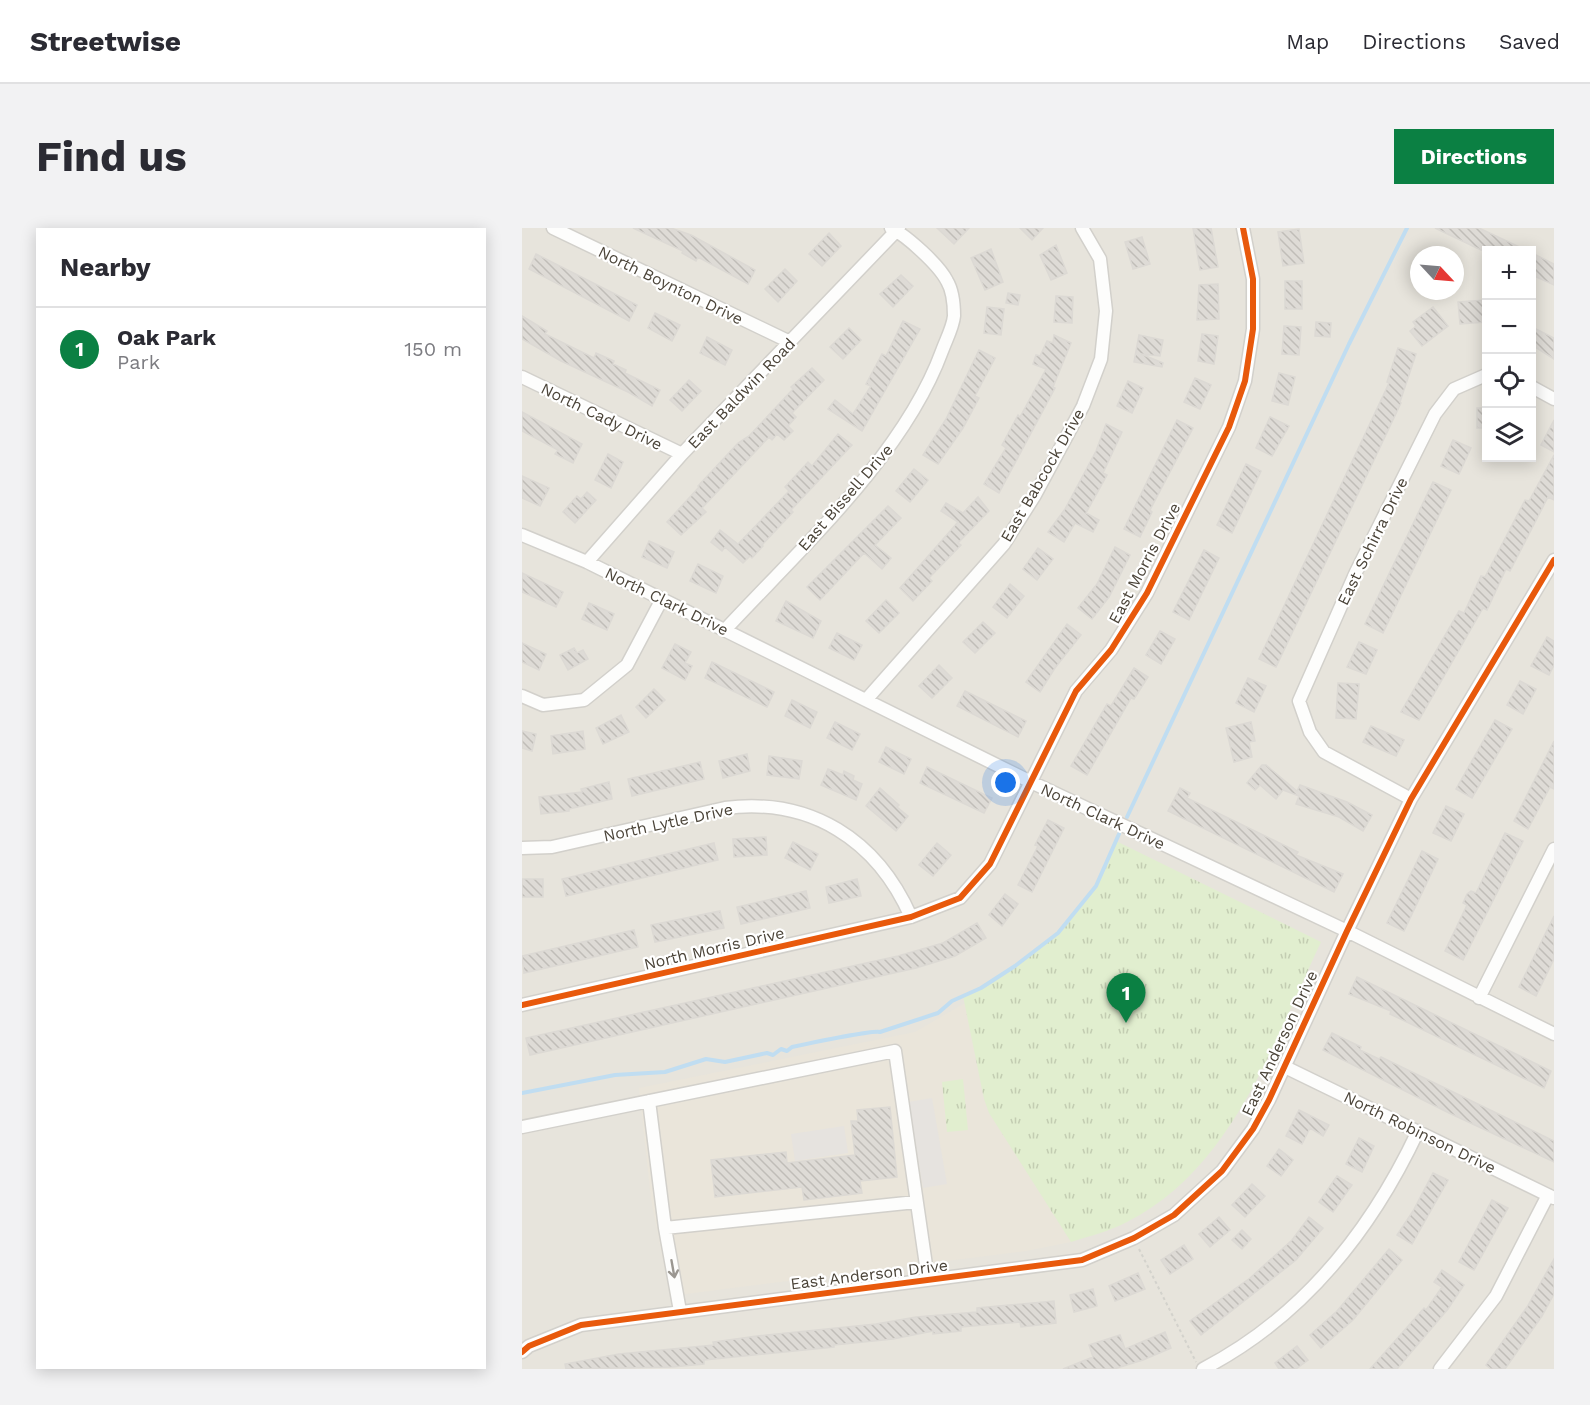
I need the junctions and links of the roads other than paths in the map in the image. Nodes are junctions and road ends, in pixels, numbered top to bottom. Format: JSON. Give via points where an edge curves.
{"nodes":[{"id":1,"x":553,"y":228,"type":"edge"},
{"id":2,"x":1082,"y":228,"type":"edge"},
{"id":3,"x":1243,"y":228,"type":"edge"},
{"id":4,"x":895,"y":229,"type":"edge"},
{"id":5,"x":790,"y":342,"type":"junction"},
{"id":6,"x":522,"y":377,"type":"edge"},
{"id":7,"x":1482,"y":377,"type":"edge"},
{"id":8,"x":1536,"y":389,"type":"edge"},
{"id":9,"x":1554,"y":399,"type":"edge"},
{"id":10,"x":682,"y":454,"type":"junction"},
{"id":11,"x":522,"y":535,"type":"edge"},
{"id":12,"x":1554,"y":560,"type":"edge"},
{"id":13,"x":587,"y":562,"type":"junction"},
{"id":14,"x":662,"y":599,"type":"junction"},
{"id":15,"x":725,"y":630,"type":"junction"},
{"id":16,"x":522,"y":696,"type":"edge"},
{"id":17,"x":866,"y":700,"type":"junction"},
{"id":18,"x":1031,"y":782,"type":"junction"},
{"id":19,"x":1411,"y":799,"type":"junction"},
{"id":20,"x":522,"y":848,"type":"edge"},
{"id":21,"x":1554,"y":849,"type":"edge"},
{"id":22,"x":911,"y":917,"type":"junction"},
{"id":23,"x":1347,"y":931,"type":"junction"},
{"id":24,"x":1479,"y":998,"type":"junction"},
{"id":25,"x":522,"y":1005,"type":"edge"},
{"id":26,"x":1554,"y":1034,"type":"edge"},
{"id":27,"x":1285,"y":1067,"type":"junction"},
{"id":28,"x":648,"y":1101,"type":"junction"},
{"id":29,"x":522,"y":1127,"type":"edge"},
{"id":30,"x":1418,"y":1131,"type":"junction"},
{"id":31,"x":1551,"y":1197,"type":"edge"},
{"id":32,"x":916,"y":1202,"type":"junction"},
{"id":33,"x":665,"y":1228,"type":"junction"},
{"id":34,"x":928,"y":1279,"type":"junction"},
{"id":35,"x":680,"y":1311,"type":"junction"},
{"id":36,"x":522,"y":1352,"type":"edge"},
{"id":37,"x":1204,"y":1368,"type":"edge"},
{"id":38,"x":1440,"y":1369,"type":"edge"}],
"edges":[{"from":1,"to":5,"type":"street","name":"North Boynton Drive"},
{"from":2,"to":17,"type":"street","name":"East Babcock Drive","via":[[1100,259],[1106,311],[1101,359],[1083,406],[1019,521],[984,569]]},
{"from":3,"to":18,"type":"street","name":"East Morris Drive","via":[[1253,279],[1253,329],[1245,381],[1234,414],[1147,593],[1111,650],[1076,691]]},
{"from":4,"to":5,"type":"street","name":"East Baldwin Road"},
{"from":4,"to":15,"type":"street","name":"East Bissell Drive","via":[[947,280],[953,299],[954,319],[937,363],[904,426],[869,474]]},
{"from":5,"to":10,"type":"street","name":"East Baldwin Road"},
{"from":6,"to":10,"type":"street","name":"North Cady Drive"},
{"from":7,"to":19,"type":"street","name":"East Schirra Drive","via":[[1454,389],[1435,414],[1356,572],[1299,701],[1310,732],[1324,752]]},
{"from":8,"to":9,"type":"street"},
{"from":10,"to":13,"type":"street","name":"East Baldwin Road"},
{"from":11,"to":13,"type":"street","name":"North Clark Drive"},
{"from":12,"to":19,"type":"street","name":"East Anderson Drive"},
{"from":13,"to":14,"type":"street","name":"North Clark Drive"},
{"from":14,"to":15,"type":"street","name":"North Clark Drive"},
{"from":14,"to":16,"type":"street","via":[[627,665],[584,700],[543,705]]},
{"from":15,"to":17,"type":"street","name":"North Clark Drive"},
{"from":17,"to":18,"type":"street","name":"North Clark Drive"},
{"from":18,"to":22,"type":"street","name":"East Morris Drive","via":[[990,864],[960,898]]},
{"from":18,"to":23,"type":"street","name":"North Clark Drive"},
{"from":19,"to":23,"type":"street","name":"East Anderson Drive"},
{"from":20,"to":22,"type":"street","name":"North Lytle Drive","via":[[552,847],[725,808],[789,810],[837,829],[867,851],[890,876]]},
{"from":21,"to":24,"type":"street"},
{"from":22,"to":25,"type":"street","name":"North Morris Drive"},
{"from":23,"to":24,"type":"street","name":"North Clark Drive"},
{"from":23,"to":27,"type":"street","name":"East Anderson Drive"},
{"from":24,"to":26,"type":"street","name":"North Clark Drive"},
{"from":27,"to":30,"type":"street","name":"North Robinson Drive"},
{"from":27,"to":34,"type":"street","name":"East Anderson Drive","via":[[1261,1116],[1222,1171],[1174,1215],[1134,1238],[1082,1260]]},
{"from":28,"to":29,"type":"street"},
{"from":28,"to":32,"type":"street","via":[[895,1051]]},
{"from":28,"to":33,"type":"street"},
{"from":30,"to":31,"type":"street","name":"North Robinson Drive"},
{"from":30,"to":37,"type":"street","via":[[1371,1218],[1319,1282],[1263,1333]]},
{"from":31,"to":38,"type":"street","via":[[1496,1296]]},
{"from":32,"to":33,"type":"street"},
{"from":32,"to":34,"type":"street"},
{"from":33,"to":35,"type":"street","one_way":true},
{"from":34,"to":35,"type":"street","name":"East Anderson Drive"},
{"from":35,"to":36,"type":"street","name":"East Anderson Drive","via":[[580,1325]]}]}
